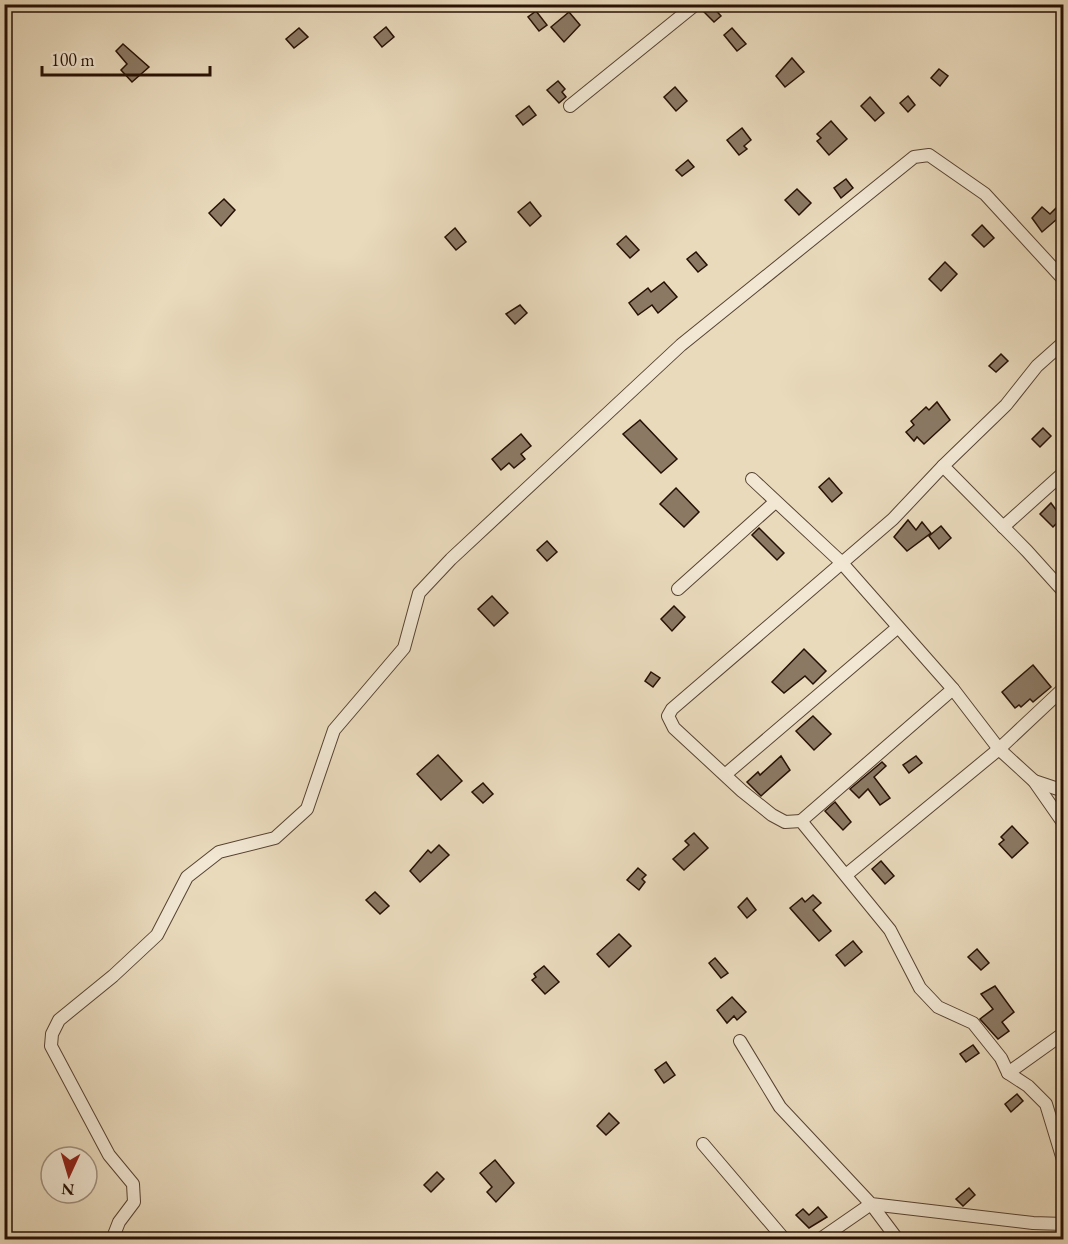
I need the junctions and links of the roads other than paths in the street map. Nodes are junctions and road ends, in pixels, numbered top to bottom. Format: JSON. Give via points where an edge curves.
{"nodes":[{"id":1,"x":696,"y":4,"type":"edge"},
{"id":2,"x":570,"y":106,"type":"dead end"},
{"id":3,"x":1064,"y":280,"type":"edge"},
{"id":4,"x":1064,"y":342,"type":"edge"},
{"id":5,"x":943,"y":466,"type":"junction"},
{"id":6,"x":1064,"y":470,"type":"edge"},
{"id":7,"x":752,"y":479,"type":"dead end"},
{"id":8,"x":774,"y":503,"type":"junction"},
{"id":9,"x":1003,"y":527,"type":"junction"},
{"id":10,"x":841,"y":562,"type":"junction"},
{"id":11,"x":678,"y":589,"type":"dead end"},
{"id":12,"x":1064,"y":592,"type":"edge"},
{"id":13,"x":897,"y":628,"type":"junction"},
{"id":14,"x":1064,"y":688,"type":"edge"},
{"id":15,"x":953,"y":689,"type":"junction"},
{"id":16,"x":999,"y":749,"type":"junction"},
{"id":17,"x":726,"y":774,"type":"junction"},
{"id":18,"x":1034,"y":781,"type":"junction"},
{"id":19,"x":1064,"y":791,"type":"edge"},
{"id":20,"x":801,"y":821,"type":"junction"},
{"id":21,"x":1064,"y":824,"type":"edge"},
{"id":22,"x":846,"y":875,"type":"junction"},
{"id":23,"x":1064,"y":1033,"type":"edge"},
{"id":24,"x":740,"y":1041,"type":"dead end"},
{"id":25,"x":1008,"y":1073,"type":"junction"},
{"id":26,"x":703,"y":1144,"type":"dead end"},
{"id":27,"x":1064,"y":1163,"type":"edge"},
{"id":28,"x":871,"y":1204,"type":"junction"},
{"id":29,"x":1064,"y":1224,"type":"edge"},
{"id":30,"x":112,"y":1239,"type":"edge"},
{"id":31,"x":785,"y":1239,"type":"edge"},
{"id":32,"x":819,"y":1239,"type":"edge"},
{"id":33,"x":898,"y":1239,"type":"edge"}],
"edges":[{"from":1,"to":2,"type":"street"},
{"from":3,"to":30,"type":"street","via":[[985,194],[929,155],[914,157],[681,345],[451,559],[419,593],[404,648],[334,730],[307,809],[275,838],[219,852],[187,877],[157,935],[59,1020],[52,1034],[51,1046],[109,1155],[133,1184],[134,1202]]},
{"from":4,"to":5,"type":"street"},
{"from":5,"to":9,"type":"street"},
{"from":5,"to":10,"type":"street","via":[[893,519]]},
{"from":6,"to":9,"type":"street"},
{"from":7,"to":8,"type":"street"},
{"from":8,"to":10,"type":"street"},
{"from":8,"to":11,"type":"street"},
{"from":9,"to":12,"type":"street"},
{"from":10,"to":13,"type":"street"},
{"from":10,"to":17,"type":"street","via":[[668,716],[674,728]]},
{"from":13,"to":15,"type":"street"},
{"from":13,"to":17,"type":"street"},
{"from":14,"to":16,"type":"street"},
{"from":15,"to":16,"type":"street"},
{"from":15,"to":20,"type":"street"},
{"from":16,"to":18,"type":"street"},
{"from":16,"to":22,"type":"street"},
{"from":17,"to":20,"type":"street","via":[[772,815],[785,822]]},
{"from":18,"to":19,"type":"street"},
{"from":18,"to":21,"type":"street"},
{"from":20,"to":22,"type":"street"},
{"from":22,"to":25,"type":"street","via":[[890,930],[920,988],[938,1007],[973,1023]]},
{"from":23,"to":25,"type":"street"},
{"from":24,"to":28,"type":"street","via":[[780,1107]]},
{"from":25,"to":27,"type":"street","via":[[1047,1104]]},
{"from":26,"to":31,"type":"street"},
{"from":28,"to":29,"type":"street"},
{"from":28,"to":32,"type":"street"},
{"from":28,"to":33,"type":"street"}]}
